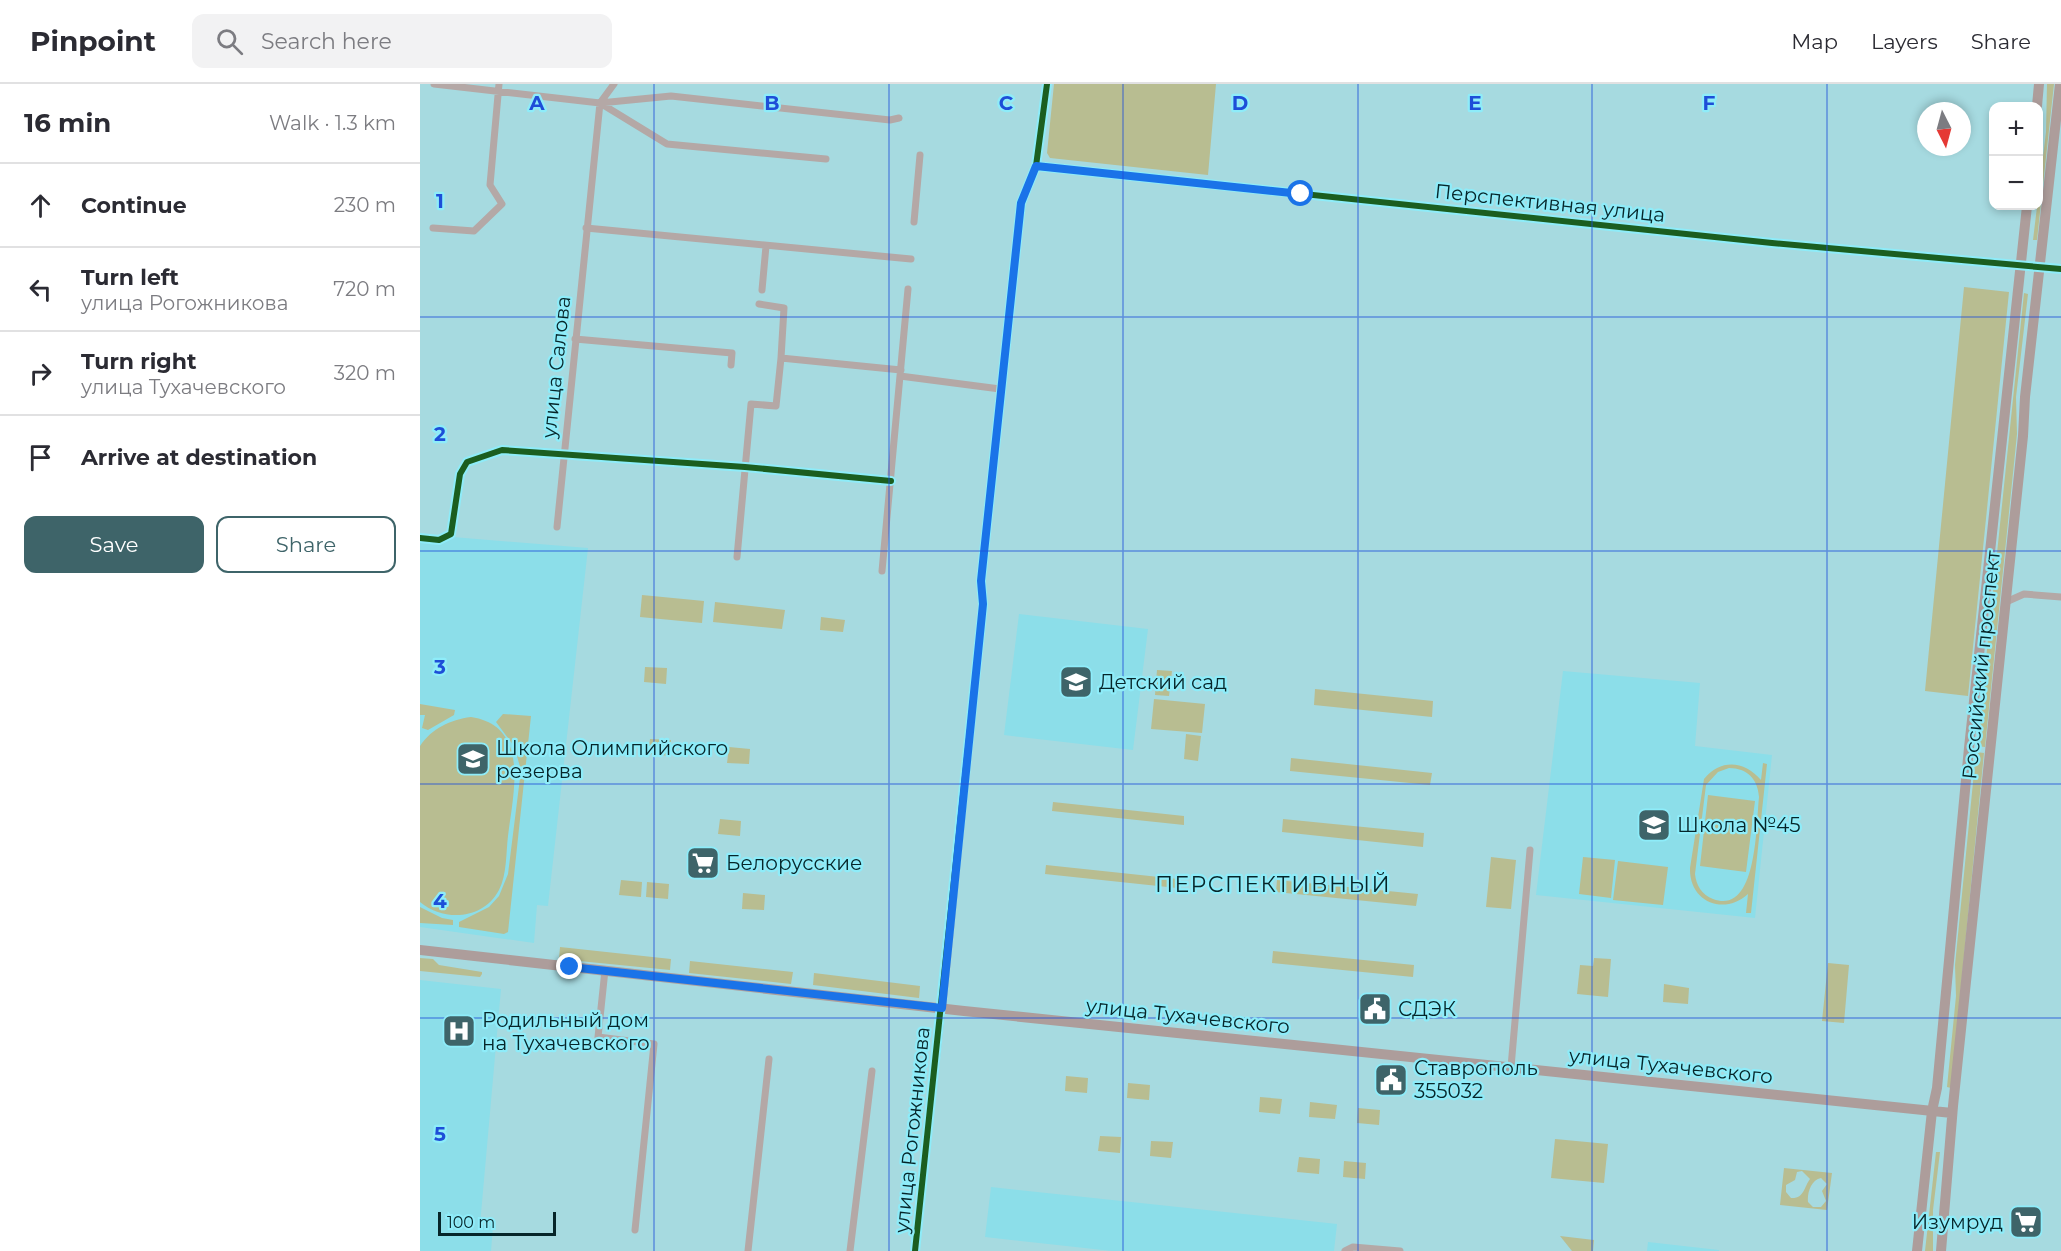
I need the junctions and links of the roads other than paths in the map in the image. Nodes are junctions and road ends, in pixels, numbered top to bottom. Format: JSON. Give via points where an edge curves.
{"nodes":[{"id":1,"x":434,"y":84,"type":"edge"},
{"id":2,"x":614,"y":84,"type":"edge"},
{"id":3,"x":1047,"y":84,"type":"edge"},
{"id":4,"x":2039,"y":84,"type":"edge"},
{"id":5,"x":2060,"y":84,"type":"edge"},
{"id":6,"x":499,"y":88,"type":"edge"},
{"id":7,"x":2037,"y":102,"type":"edge"},
{"id":8,"x":600,"y":103,"type":"junction"},
{"id":9,"x":899,"y":118,"type":"dead end"},
{"id":10,"x":920,"y":155,"type":"dead end"},
{"id":11,"x":826,"y":159,"type":"dead end"},
{"id":12,"x":1036,"y":166,"type":"junction"},
{"id":13,"x":2026,"y":210,"type":"edge"},
{"id":14,"x":914,"y":222,"type":"dead end"},
{"id":15,"x":433,"y":228,"type":"dead end"},
{"id":16,"x":586,"y":228,"type":"junction"},
{"id":17,"x":766,"y":246,"type":"junction"},
{"id":18,"x":911,"y":259,"type":"dead end"},
{"id":19,"x":2019,"y":265,"type":"junction"},
{"id":20,"x":2040,"y":267,"type":"junction"},
{"id":21,"x":2061,"y":269,"type":"edge"},
{"id":22,"x":908,"y":289,"type":"dead end"},
{"id":23,"x":762,"y":291,"type":"dead end"},
{"id":24,"x":759,"y":304,"type":"dead end"},
{"id":25,"x":575,"y":339,"type":"junction"},
{"id":26,"x":781,"y":358,"type":"junction"},
{"id":27,"x":731,"y":365,"type":"dead end"},
{"id":28,"x":901,"y":373,"type":"junction"},
{"id":29,"x":1000,"y":389,"type":"junction"},
{"id":30,"x":564,"y":454,"type":"junction"},
{"id":31,"x":745,"y":468,"type":"junction"},
{"id":32,"x":891,"y":482,"type":"junction"},
{"id":33,"x":557,"y":527,"type":"dead end"},
{"id":34,"x":420,"y":538,"type":"edge"},
{"id":35,"x":737,"y":557,"type":"dead end"},
{"id":36,"x":882,"y":571,"type":"dead end"},
{"id":37,"x":2061,"y":597,"type":"edge"},
{"id":38,"x":2006,"y":602,"type":"junction"},
{"id":39,"x":1530,"y":850,"type":"dead end"},
{"id":40,"x":420,"y":950,"type":"edge"},
{"id":41,"x":605,"y":970,"type":"junction"},
{"id":42,"x":942,"y":1008,"type":"junction"},
{"id":43,"x":769,"y":1059,"type":"dead end"},
{"id":44,"x":1511,"y":1067,"type":"junction"},
{"id":45,"x":872,"y":1071,"type":"dead end"},
{"id":46,"x":1932,"y":1111,"type":"junction"},
{"id":47,"x":1952,"y":1113,"type":"junction"},
{"id":48,"x":635,"y":1230,"type":"dead end"},
{"id":49,"x":748,"y":1251,"type":"edge"},
{"id":50,"x":850,"y":1251,"type":"edge"},
{"id":51,"x":915,"y":1251,"type":"edge"},
{"id":52,"x":1345,"y":1251,"type":"edge"},
{"id":53,"x":1400,"y":1251,"type":"edge"},
{"id":54,"x":1917,"y":1251,"type":"edge"},
{"id":55,"x":1941,"y":1251,"type":"edge"}],
"edges":[{"from":1,"to":6,"type":"street"},
{"from":2,"to":8,"type":"street","name":"улица Салова"},
{"from":3,"to":12,"type":"street","name":"улица Рогожникова"},
{"from":4,"to":7,"type":"main road"},
{"from":5,"to":20,"type":"main road","name":"Российский проспект"},
{"from":6,"to":8,"type":"street"},
{"from":6,"to":15,"type":"street","via":[[490,185],[502,204],[474,231]]},
{"from":8,"to":9,"type":"street","via":[[671,96]]},
{"from":8,"to":11,"type":"street","via":[[667,144]]},
{"from":8,"to":16,"type":"street","name":"улица Салова"},
{"from":10,"to":14,"type":"street"},
{"from":12,"to":19,"type":"street","name":"Перспективная улица"},
{"from":12,"to":29,"type":"street","name":"улица Рогожникова","via":[[1021,203]]},
{"from":13,"to":19,"type":"main road","name":"Российский проспект"},
{"from":16,"to":17,"type":"street"},
{"from":16,"to":25,"type":"street","name":"улица Салова"},
{"from":17,"to":18,"type":"street"},
{"from":17,"to":23,"type":"street"},
{"from":19,"to":20,"type":"street","name":"Перспективная улица"},
{"from":19,"to":46,"type":"main road","name":"Российский проспект","via":[[1946,1008]]},
{"from":20,"to":21,"type":"street","name":"Перспективная улица"},
{"from":20,"to":38,"type":"main road","name":"Российский проспект"},
{"from":22,"to":28,"type":"street"},
{"from":24,"to":26,"type":"street","via":[[784,308]]},
{"from":25,"to":27,"type":"street","via":[[732,353]]},
{"from":25,"to":30,"type":"street","name":"улица Салова"},
{"from":26,"to":28,"type":"street"},
{"from":26,"to":31,"type":"street","via":[[776,406],[751,404]]},
{"from":28,"to":29,"type":"street"},
{"from":28,"to":32,"type":"street"},
{"from":29,"to":42,"type":"street","name":"улица Рогожникова","via":[[981,581],[983,604]]},
{"from":30,"to":31,"type":"street"},
{"from":30,"to":33,"type":"street"},
{"from":30,"to":34,"type":"street","name":"улица Салова","via":[[502,450],[467,462],[460,474],[451,534],[439,540]]},
{"from":31,"to":32,"type":"street"},
{"from":31,"to":35,"type":"street"},
{"from":32,"to":36,"type":"street"},
{"from":37,"to":38,"type":"street","via":[[2024,594]]},
{"from":38,"to":47,"type":"main road","name":"Российский проспект"},
{"from":39,"to":44,"type":"street"},
{"from":40,"to":41,"type":"main road","name":"улица Тухачевского"},
{"from":41,"to":42,"type":"main road","name":"улица Тухачевского"},
{"from":41,"to":48,"type":"street","via":[[598,1037],[654,1044]]},
{"from":42,"to":44,"type":"main road","name":"улица Тухачевского"},
{"from":42,"to":51,"type":"street","name":"улица Рогожникова"},
{"from":43,"to":49,"type":"street"},
{"from":44,"to":46,"type":"main road","name":"улица Тухачевского"},
{"from":45,"to":50,"type":"street"},
{"from":46,"to":47,"type":"main road","name":"улица Тухачевского"},
{"from":46,"to":54,"type":"main road","name":"Российский проспект"},
{"from":47,"to":55,"type":"main road","name":"Российский проспект"},
{"from":52,"to":53,"type":"street","via":[[1353,1247]]}]}
